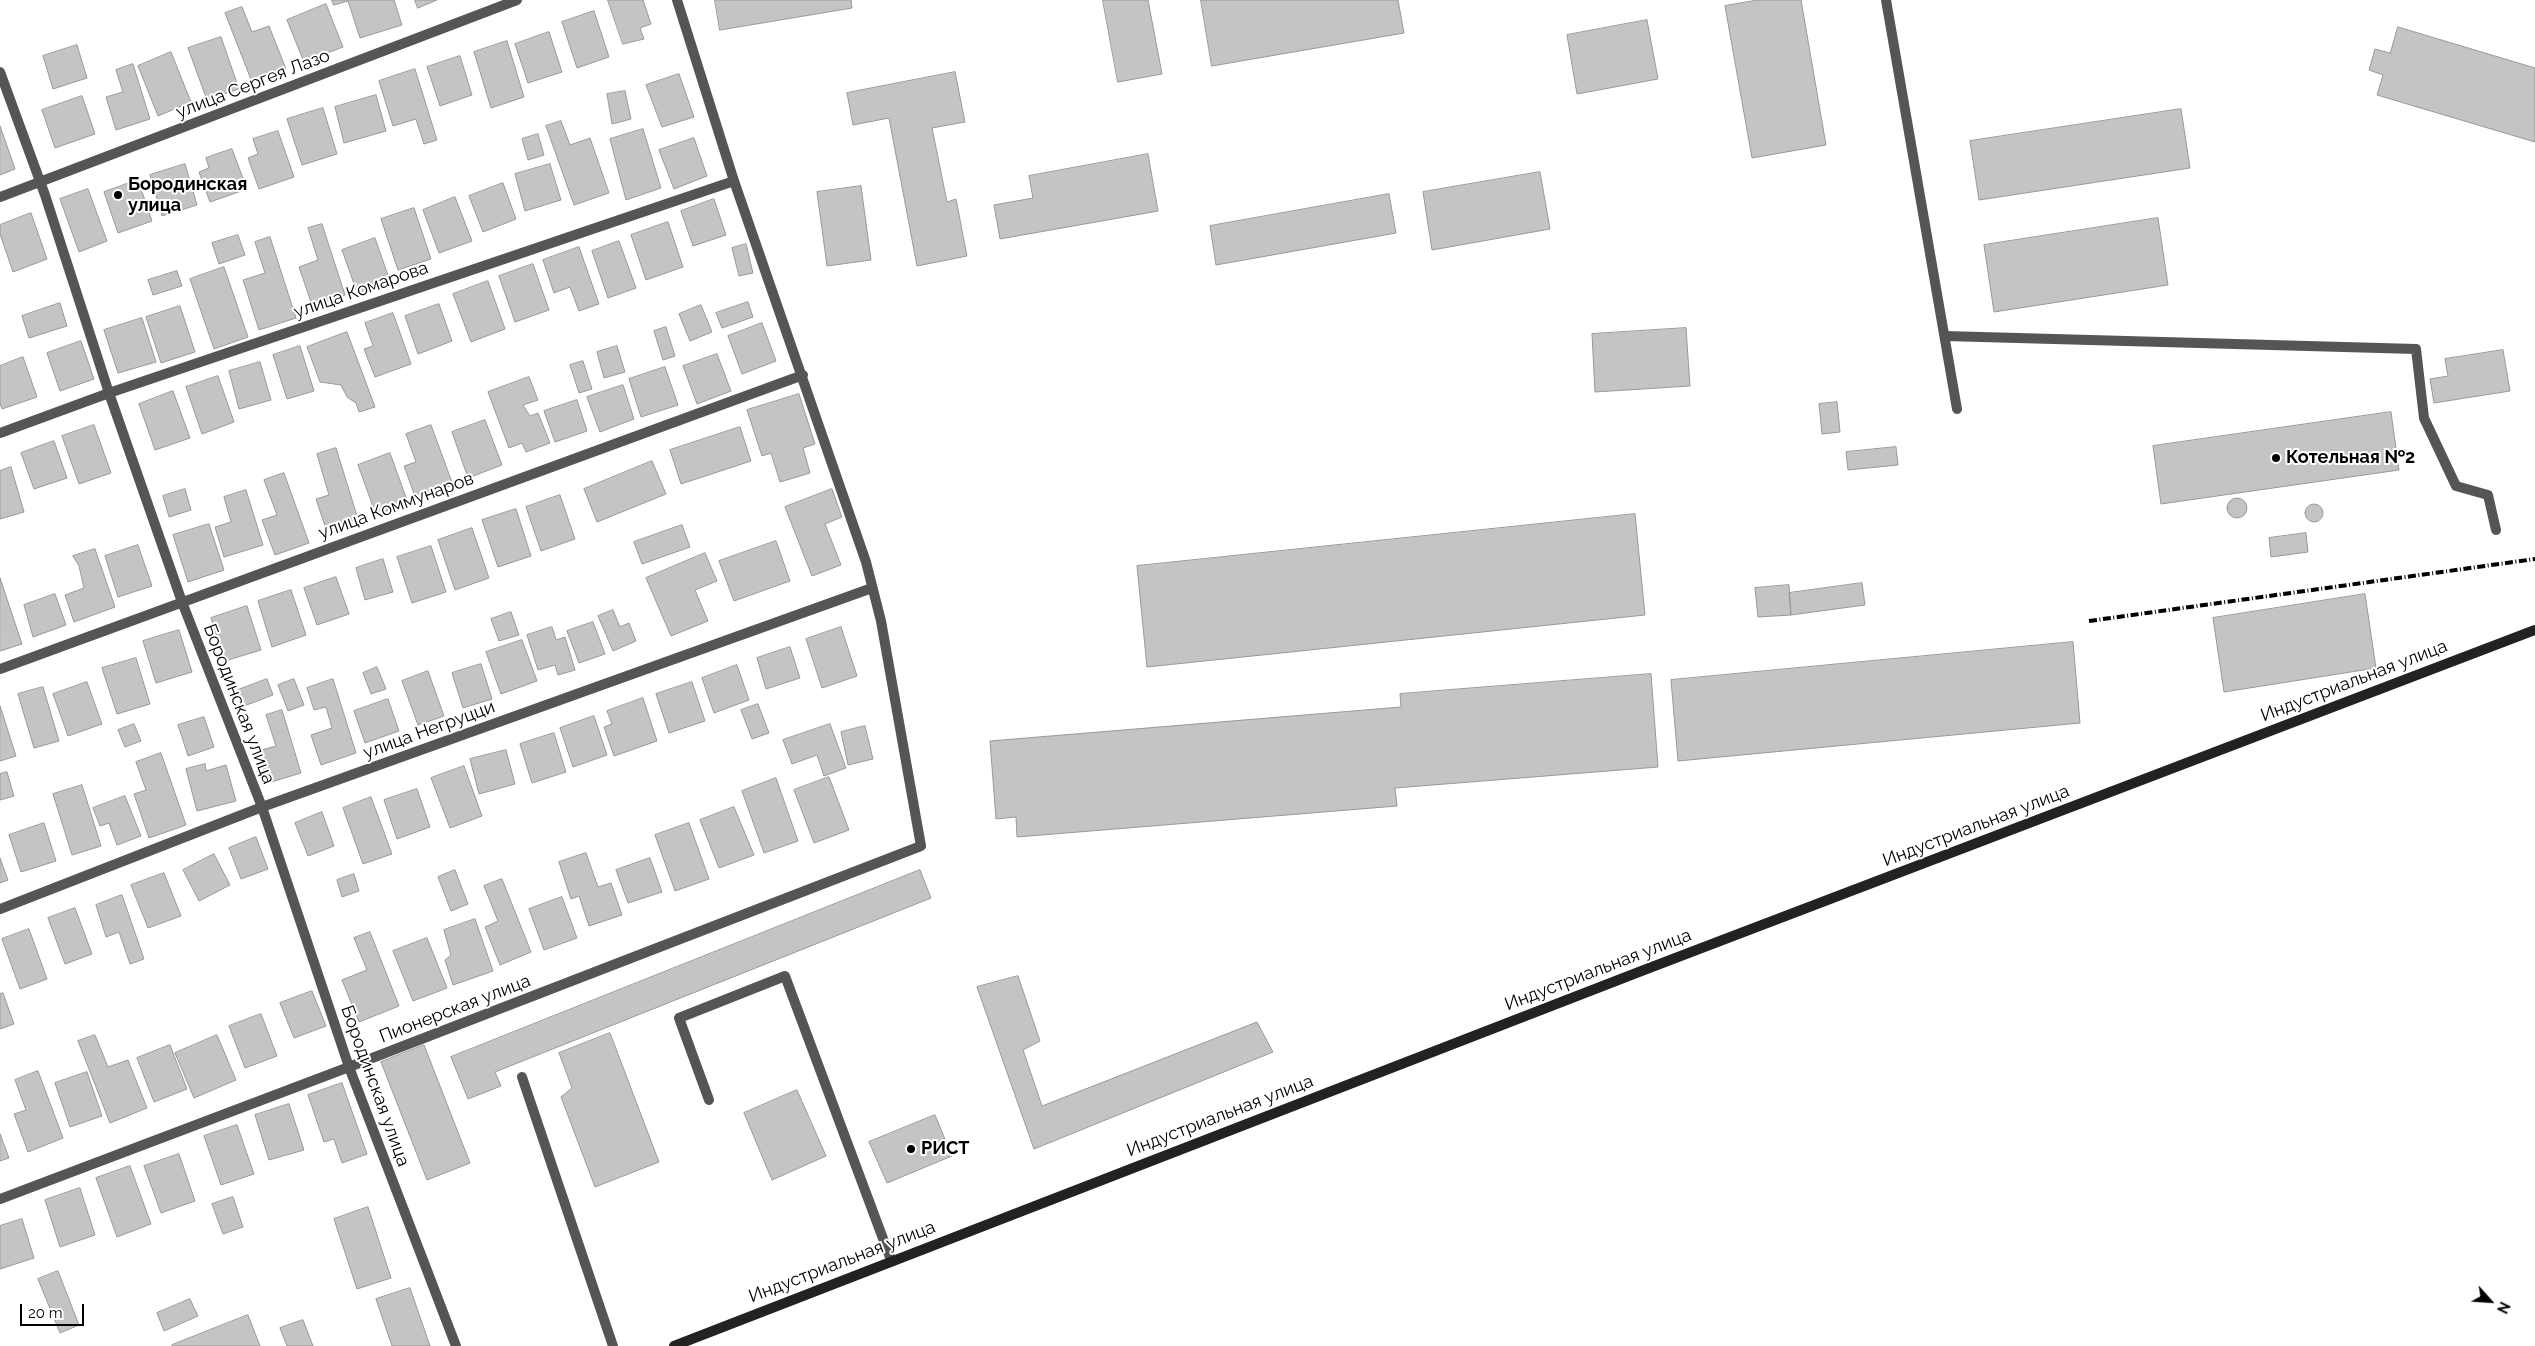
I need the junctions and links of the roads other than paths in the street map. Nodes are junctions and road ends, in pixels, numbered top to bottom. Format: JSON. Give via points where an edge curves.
{"nodes":[{"id":1,"x":517,"y":0,"type":"edge"},
{"id":2,"x":677,"y":0,"type":"edge"},
{"id":3,"x":1886,"y":0,"type":"edge"},
{"id":4,"x":0,"y":72,"type":"edge"},
{"id":5,"x":734,"y":181,"type":"junction"},
{"id":6,"x":40,"y":182,"type":"junction"},
{"id":7,"x":0,"y":197,"type":"edge"},
{"id":8,"x":1945,"y":336,"type":"junction"},
{"id":9,"x":803,"y":375,"type":"junction"},
{"id":10,"x":109,"y":393,"type":"junction"},
{"id":11,"x":1957,"y":409,"type":"dead end"},
{"id":12,"x":0,"y":432,"type":"edge"},
{"id":13,"x":2496,"y":530,"type":"dead end"},
{"id":14,"x":872,"y":588,"type":"junction"},
{"id":15,"x":182,"y":602,"type":"junction"},
{"id":16,"x":2535,"y":630,"type":"edge"},
{"id":17,"x":0,"y":669,"type":"edge"},
{"id":18,"x":262,"y":807,"type":"junction"},
{"id":19,"x":0,"y":909,"type":"edge"},
{"id":20,"x":349,"y":1067,"type":"junction"},
{"id":21,"x":522,"y":1077,"type":"dead end"},
{"id":22,"x":709,"y":1100,"type":"dead end"},
{"id":23,"x":0,"y":1199,"type":"edge"},
{"id":24,"x":891,"y":1260,"type":"junction"},
{"id":25,"x":456,"y":1346,"type":"edge"},
{"id":26,"x":613,"y":1346,"type":"edge"},
{"id":27,"x":674,"y":1346,"type":"edge"}],
"edges":[{"from":1,"to":6,"type":"street","name":"улица Сергея Лазо"},
{"from":2,"to":5,"type":"street"},
{"from":3,"to":8,"type":"street"},
{"from":4,"to":6,"type":"street","name":"Бородинская улица"},
{"from":5,"to":9,"type":"street"},
{"from":5,"to":10,"type":"street","name":"улица Комарова"},
{"from":6,"to":7,"type":"street","name":"улица Сергея Лазо"},
{"from":6,"to":10,"type":"street","name":"Бородинская улица"},
{"from":8,"to":11,"type":"street"},
{"from":8,"to":13,"type":"street","via":[[2416,348],[2424,418],[2456,486],[2488,495]]},
{"from":9,"to":14,"type":"street"},
{"from":9,"to":15,"type":"street","name":"улица Коммунаров"},
{"from":10,"to":12,"type":"street","name":"улица Комарова"},
{"from":10,"to":15,"type":"street","name":"Бородинская улица"},
{"from":14,"to":18,"type":"street","name":"улица Негруцци"},
{"from":14,"to":20,"type":"street","name":"Пионерская улица","via":[[921,846]]},
{"from":15,"to":17,"type":"street","name":"улица Коммунаров"},
{"from":15,"to":18,"type":"street","name":"Бородинская улица"},
{"from":16,"to":24,"type":"main road","name":"Индустриальная улица"},
{"from":18,"to":19,"type":"street","name":"улица Негруцци"},
{"from":18,"to":20,"type":"street","name":"Бородинская улица"},
{"from":20,"to":23,"type":"street","name":"Пионерская улица"},
{"from":20,"to":25,"type":"street","name":"Бородинская улица"},
{"from":21,"to":26,"type":"street"},
{"from":22,"to":24,"type":"street","via":[[679,1018],[785,976]]},
{"from":24,"to":27,"type":"main road","name":"Индустриальная улица"}]}
